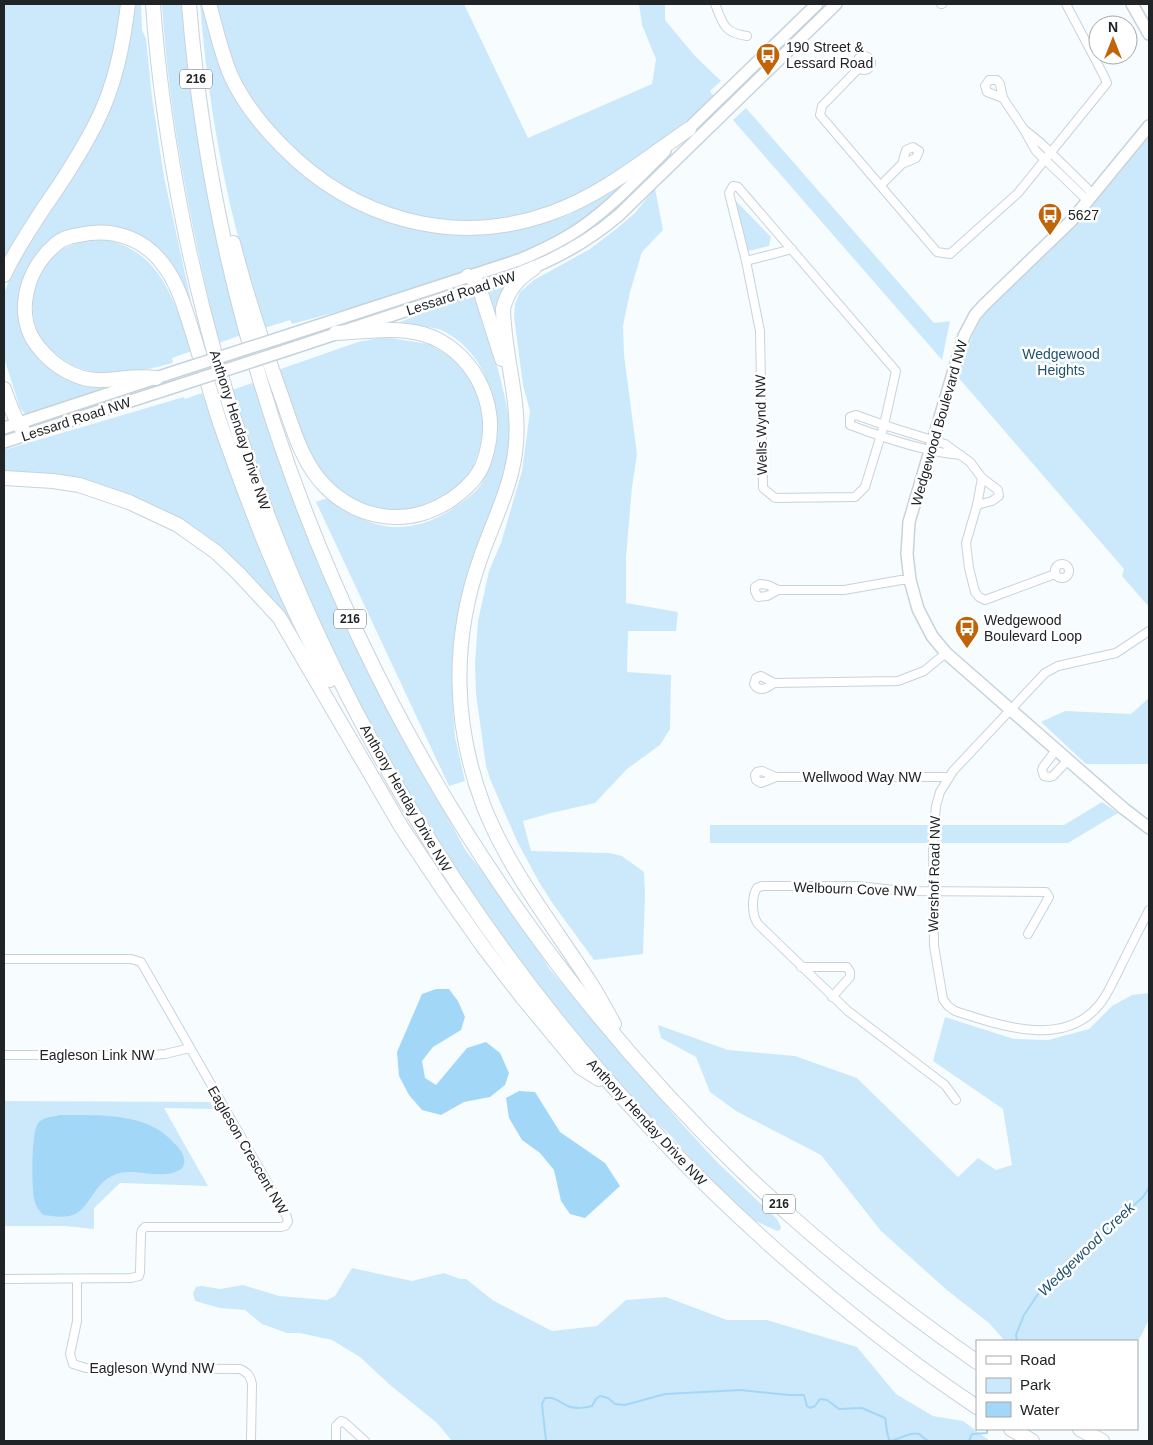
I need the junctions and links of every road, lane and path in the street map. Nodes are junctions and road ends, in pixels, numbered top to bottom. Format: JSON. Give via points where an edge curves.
{"nodes":[{"id":1,"x":128,"y":4,"type":"edge"},
{"id":2,"x":153,"y":4,"type":"edge"},
{"id":3,"x":189,"y":4,"type":"edge"},
{"id":4,"x":209,"y":4,"type":"edge"},
{"id":5,"x":715,"y":4,"type":"edge"},
{"id":6,"x":817,"y":4,"type":"edge"},
{"id":7,"x":836,"y":4,"type":"edge"},
{"id":8,"x":1066,"y":4,"type":"edge"},
{"id":9,"x":1132,"y":4,"type":"edge"},
{"id":10,"x":1149,"y":34,"type":"edge"},
{"id":11,"x":747,"y":36,"type":"dead end"},
{"id":12,"x":859,"y":68,"type":"dead end"},
{"id":13,"x":199,"y":98,"type":"junction"},
{"id":14,"x":1003,"y":98,"type":"dead end"},
{"id":15,"x":1149,"y":126,"type":"edge"},
{"id":16,"x":689,"y":128,"type":"junction"},
{"id":17,"x":1048,"y":156,"type":"junction"},
{"id":18,"x":902,"y":164,"type":"dead end"},
{"id":19,"x":881,"y":185,"type":"junction"},
{"id":20,"x":1090,"y":198,"type":"junction"},
{"id":21,"x":792,"y":249,"type":"junction"},
{"id":22,"x":746,"y":261,"type":"junction"},
{"id":23,"x":534,"y":268,"type":"junction"},
{"id":24,"x":4,"y":274,"type":"edge"},
{"id":25,"x":468,"y":276,"type":"junction"},
{"id":26,"x":479,"y":287,"type":"junction"},
{"id":27,"x":336,"y":334,"type":"junction"},
{"id":28,"x":156,"y":378,"type":"junction"},
{"id":29,"x":4,"y":389,"type":"edge"},
{"id":30,"x":514,"y":398,"type":"junction"},
{"id":31,"x":884,"y":425,"type":"junction"},
{"id":32,"x":10,"y":426,"type":"edge"},
{"id":33,"x":26,"y":435,"type":"junction"},
{"id":34,"x":880,"y":436,"type":"junction"},
{"id":35,"x":4,"y":442,"type":"edge"},
{"id":36,"x":932,"y":445,"type":"junction"},
{"id":37,"x":4,"y":478,"type":"edge"},
{"id":38,"x":982,"y":478,"type":"junction"},
{"id":39,"x":977,"y":506,"type":"junction"},
{"id":40,"x":1055,"y":574,"type":"dead end"},
{"id":41,"x":910,"y":580,"type":"junction"},
{"id":42,"x":778,"y":590,"type":"dead end"},
{"id":43,"x":1149,"y":631,"type":"edge"},
{"id":44,"x":946,"y":654,"type":"junction"},
{"id":45,"x":774,"y":683,"type":"dead end"},
{"id":46,"x":1011,"y":710,"type":"junction"},
{"id":47,"x":1056,"y":750,"type":"junction"},
{"id":48,"x":1068,"y":760,"type":"junction"},
{"id":49,"x":383,"y":763,"type":"junction"},
{"id":50,"x":776,"y":777,"type":"dead end"},
{"id":51,"x":948,"y":777,"type":"junction"},
{"id":52,"x":1149,"y":828,"type":"edge"},
{"id":53,"x":933,"y":891,"type":"junction"},
{"id":54,"x":1149,"y":910,"type":"edge"},
{"id":55,"x":1028,"y":934,"type":"dead end"},
{"id":56,"x":4,"y":959,"type":"edge"},
{"id":57,"x":801,"y":967,"type":"junction"},
{"id":58,"x":832,"y":997,"type":"junction"},
{"id":59,"x":190,"y":1048,"type":"junction"},
{"id":60,"x":630,"y":1053,"type":"junction"},
{"id":61,"x":4,"y":1055,"type":"edge"},
{"id":62,"x":613,"y":1088,"type":"junction"},
{"id":63,"x":956,"y":1100,"type":"dead end"},
{"id":64,"x":4,"y":1279,"type":"edge"},
{"id":65,"x":77,"y":1279,"type":"junction"},
{"id":66,"x":976,"y":1361,"type":"edge"},
{"id":67,"x":976,"y":1406,"type":"edge"},
{"id":68,"x":1013,"y":1430,"type":"edge"},
{"id":69,"x":1082,"y":1430,"type":"edge"},
{"id":70,"x":251,"y":1441,"type":"edge"},
{"id":71,"x":336,"y":1441,"type":"edge"},
{"id":72,"x":365,"y":1441,"type":"edge"},
{"id":73,"x":1032,"y":1441,"type":"edge"},
{"id":74,"x":1102,"y":1441,"type":"edge"}],
"edges":[{"from":1,"to":24,"type":"highway","via":[[118,64],[96,123]]},
{"from":2,"to":49,"type":"highway","name":"Anthony Henday Drive NW","number":"216","via":[[175,180],[210,339],[233,417],[298,591]]},
{"from":3,"to":13,"type":"highway","number":"216"},
{"from":4,"to":16,"type":"highway","via":[[232,76],[266,130],[308,171],[337,191],[356,202],[413,222],[474,228],[511,224],[550,214],[593,194]]},
{"from":5,"to":11,"type":"street","via":[[733,34]]},
{"from":6,"to":16,"type":"main road","name":"Lessard Road NW"},
{"from":7,"to":23,"type":"main road","name":"Lessard Road NW","via":[[608,224],[574,248]]},
{"from":8,"to":17,"type":"street","via":[[1107,83]]},
{"from":9,"to":10,"type":"main road"},
{"from":12,"to":19,"type":"street","via":[[822,106],[820,115]]},
{"from":13,"to":27,"type":"highway","via":[[250,301],[287,411],[312,470],[324,485],[351,506],[397,518],[431,511],[462,492],[480,471],[489,442],[485,395],[470,366],[440,340],[422,334],[388,330]]},
{"from":13,"to":60,"type":"highway","number":"216","via":[[224,245],[258,372],[287,464],[345,608],[424,763],[475,846],[574,986]]},
{"from":14,"to":17,"type":"street","via":[[1036,152]]},
{"from":15,"to":20,"type":"main road","name":"Wedgewood Boulevard NW"},
{"from":16,"to":25,"type":"main road","name":"Lessard Road NW","via":[[608,206],[570,235],[519,260]]},
{"from":17,"to":19,"type":"street","via":[[1018,193],[950,254],[937,252]]},
{"from":17,"to":20,"type":"street"},
{"from":18,"to":19,"type":"street"},
{"from":20,"to":36,"type":"main road","name":"Wedgewood Boulevard NW","via":[[1055,238],[975,315],[954,368]]},
{"from":21,"to":22,"type":"street"},
{"from":21,"to":22,"type":"street","name":"Wells Wynd NW","via":[[738,187],[733,186],[729,193]]},
{"from":21,"to":31,"type":"street","name":"Wells Wynd NW","via":[[896,371]]},
{"from":22,"to":34,"type":"street","name":"Wells Wynd NW","via":[[760,331],[762,488],[775,498],[855,497],[865,487]]},
{"from":23,"to":26,"type":"main road","name":"Lessard Road NW"},
{"from":23,"to":30,"type":"highway","via":[[514,284],[503,309]]},
{"from":25,"to":26,"type":"highway"},
{"from":25,"to":28,"type":"main road","name":"Lessard Road NW","bridge":true},
{"from":26,"to":27,"type":"main road","name":"Lessard Road NW"},
{"from":26,"to":30,"type":"highway"},
{"from":27,"to":33,"type":"main road","name":"Lessard Road NW","bridge":true},
{"from":28,"to":32,"type":"main road","name":"Lessard Road NW"},
{"from":28,"to":49,"type":"highway","via":[[83,378],[53,363],[38,348],[31,337],[24,310],[27,288],[37,264],[58,242],[90,232],[115,233],[149,250],[164,266],[186,312],[246,496],[276,569],[315,653],[350,716]]},
{"from":29,"to":32,"type":"highway"},
{"from":30,"to":60,"type":"highway","via":[[518,427],[512,468],[473,581],[460,640],[459,702],[463,731],[484,806],[500,843],[529,894],[590,982]]},
{"from":31,"to":34,"type":"street","name":"Wells Wynd NW"},
{"from":31,"to":34,"type":"street","via":[[856,415],[850,417],[850,425]]},
{"from":31,"to":36,"type":"street"},
{"from":32,"to":33,"type":"highway"},
{"from":33,"to":35,"type":"main road","name":"Lessard Road NW"},
{"from":34,"to":36,"type":"street"},
{"from":36,"to":38,"type":"street","via":[[945,444],[970,462]]},
{"from":36,"to":41,"type":"main road","name":"Wedgewood Boulevard NW","via":[[910,522],[907,554]]},
{"from":37,"to":62,"type":"highway","via":[[79,485],[129,502],[178,525],[216,552],[238,574],[279,617],[402,828],[482,945],[580,1067]]},
{"from":38,"to":39,"type":"street"},
{"from":38,"to":39,"type":"street","via":[[998,490],[999,496]]},
{"from":39,"to":40,"type":"street","via":[[966,543],[969,568],[979,598],[985,600]]},
{"from":41,"to":42,"type":"street","via":[[844,590]]},
{"from":41,"to":44,"type":"main road","name":"Wedgewood Boulevard NW","via":[[918,609]]},
{"from":43,"to":46,"type":"street","name":"Wershof Road NW","via":[[1116,653],[1058,666],[1045,673]]},
{"from":44,"to":45,"type":"street","via":[[924,671],[898,681]]},
{"from":44,"to":46,"type":"main road","name":"Wedgewood Boulevard NW"},
{"from":46,"to":47,"type":"main road","name":"Wedgewood Boulevard NW"},
{"from":46,"to":51,"type":"street","name":"Wershof Road NW"},
{"from":47,"to":48,"type":"main road","name":"Wedgewood Boulevard NW"},
{"from":47,"to":48,"type":"street","via":[[1043,767],[1044,776],[1053,776]]},
{"from":48,"to":52,"type":"main road","name":"Wedgewood Boulevard NW"},
{"from":49,"to":62,"type":"highway","name":"Anthony Henday Drive NW","number":"216","via":[[477,915],[553,1016]]},
{"from":50,"to":51,"type":"street","name":"Wellwood Way NW"},
{"from":51,"to":53,"type":"street","name":"Wershof Road NW","via":[[934,812]]},
{"from":53,"to":54,"type":"street","name":"Wershof Road NW","via":[[934,946],[945,1003],[955,1011],[1012,1028],[1054,1029],[1087,1017],[1101,1003]]},
{"from":53,"to":55,"type":"street","via":[[1046,892],[1049,897]]},
{"from":53,"to":57,"type":"street","name":"Welbourn Cove NW","via":[[857,886],[757,888],[755,919]]},
{"from":56,"to":59,"type":"street","name":"Eagleson Crescent NW","via":[[137,960],[148,973]]},
{"from":57,"to":58,"type":"street","name":"Welbourn Cove NW"},
{"from":57,"to":58,"type":"street","via":[[847,967],[850,977]]},
{"from":58,"to":63,"type":"street","name":"Welbourn Cove NW","via":[[945,1085]]},
{"from":59,"to":61,"type":"street","name":"Eagleson Link NW","via":[[152,1055]]},
{"from":59,"to":65,"type":"street","name":"Eagleson Crescent NW","via":[[288,1222],[282,1227],[146,1228],[140,1234],[139,1276]]},
{"from":60,"to":66,"type":"highway","number":"216","via":[[743,1172],[844,1263]]},
{"from":62,"to":67,"type":"highway","name":"Anthony Henday Drive NW","number":"216","via":[[693,1173],[766,1242],[838,1304]]},
{"from":64,"to":65,"type":"street","name":"Eagleson Crescent NW"},
{"from":65,"to":70,"type":"street","name":"Eagleson Wynd NW","via":[[76,1322],[70,1354],[73,1364],[86,1368],[240,1369],[247,1372],[252,1384]]},
{"from":68,"to":73,"type":"highway"},
{"from":69,"to":74,"type":"highway"},
{"from":71,"to":72,"type":"street","via":[[336,1426],[340,1420]]}]}
